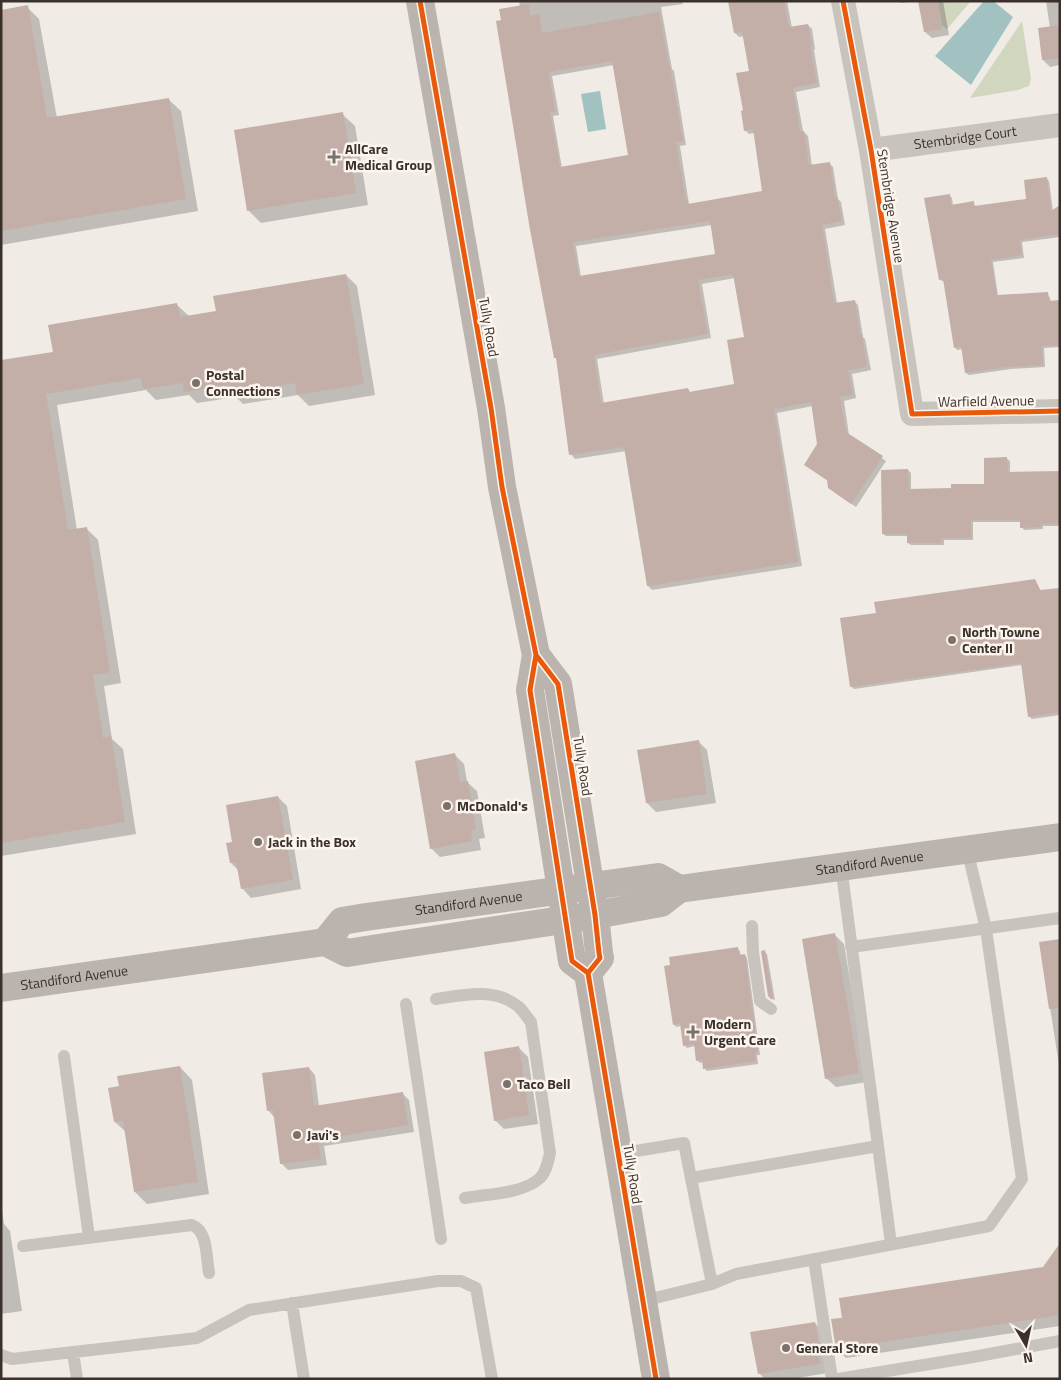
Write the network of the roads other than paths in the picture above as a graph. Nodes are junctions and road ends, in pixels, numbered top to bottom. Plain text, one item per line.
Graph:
1 (420, 1) edge
2 (843, 1) edge
3 (1060, 125) edge
4 (871, 150) junction
5 (1060, 411) edge
6 (912, 414) joint
7 (536, 655) junction
8 (1060, 836) edge
9 (967, 849) junction
10 (840, 866) junction
11 (590, 886) junction
12 (678, 889) junction
13 (562, 890) junction
14 (595, 916) junction
15 (1060, 918) edge
16 (567, 920) junction
17 (752, 926) dead end
18 (986, 929) junction
19 (325, 942) junction
20 (851, 947) junction
21 (588, 973) junction
22 (1, 988) edge
23 (436, 999) dead end
24 (406, 1004) dead end
25 (771, 1009) dead end
26 (64, 1056) dead end
27 (878, 1146) junction
28 (618, 1154) junction
29 (691, 1178) junction
30 (465, 1198) dead end
31 (89, 1237) junction
32 (441, 1239) dead end
33 (891, 1244) junction
34 (23, 1246) dead end
35 (814, 1259) junction
36 (208, 1273) dead end
37 (712, 1284) junction
38 (643, 1301) junction
39 (292, 1303) junction
40 (1060, 1340) edge
41 (73, 1352) junction
42 (1, 1355) edge
43 (77, 1379) edge
44 (304, 1379) edge
45 (492, 1379) edge
46 (656, 1379) edge
47 (832, 1379) edge
48 (838, 1379) edge

1 - 7 main road, Tully Road
2 - 4 street, Stembridge Avenue
3 - 4 street, Stembridge Court
4 - 6 street, Stembridge Avenue
5 - 6 street, Warfield Avenue
7 - 11 main road, Tully Road
7 - 13 main road, Tully Road
8 - 9 main road, Standiford Avenue
9 - 10 main road, Standiford Avenue
9 - 18 lane
10 - 12 main road, Standiford Avenue
10 - 20 lane
11 - 12 main road, Standiford Avenue
11 - 13 main road, Standiford Avenue
11 - 14 main road, Tully Road
12 - 14 main road, Standiford Avenue
13 - 16 main road, Tully Road
13 - 19 main road, Standiford Avenue
14 - 16 main road, Standiford Avenue
14 - 21 main road, Tully Road
15 - 18 lane
16 - 19 main road, Standiford Avenue
16 - 21 main road, Tully Road
17 - 25 lane
18 - 20 lane
18 - 33 lane
19 - 22 main road, Standiford Avenue
20 - 27 lane
21 - 28 main road, Tully Road
23 - 30 lane
24 - 32 lane
26 - 31 lane
27 - 29 lane
27 - 33 lane
28 - 29 lane
28 - 38 main road, Tully Road
29 - 37 lane
31 - 34 lane
31 - 36 lane
33 - 35 lane
35 - 37 lane
35 - 47 lane
37 - 38 lane
38 - 46 main road, Tully Road
39 - 41 lane
39 - 44 lane
39 - 45 lane
40 - 48 lane
41 - 42 lane
41 - 43 lane

